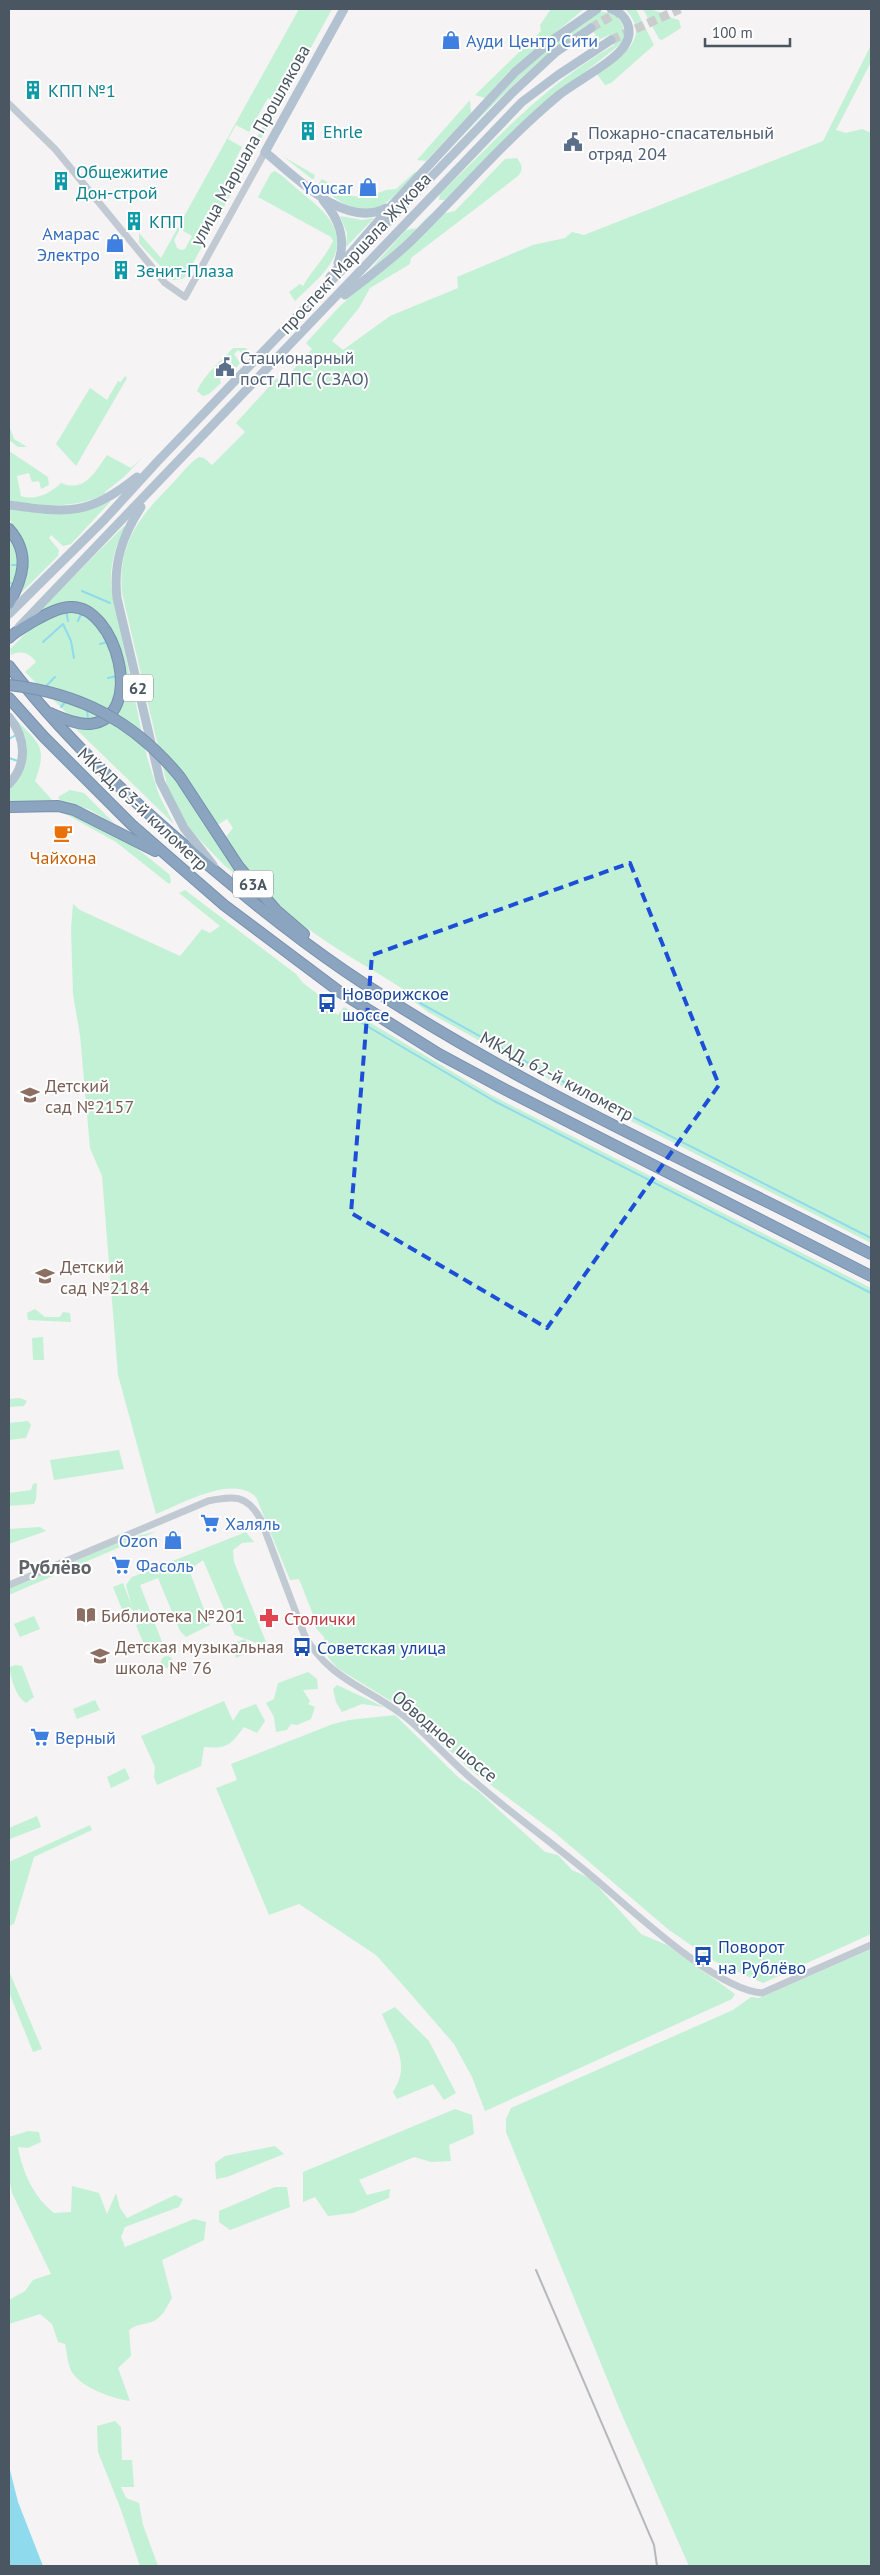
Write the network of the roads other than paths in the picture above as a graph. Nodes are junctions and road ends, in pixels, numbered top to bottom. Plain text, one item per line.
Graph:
1 (344, 9) edge
2 (597, 9) edge
3 (611, 9) edge
4 (591, 28) tunnel mouth
5 (611, 40) tunnel mouth
6 (9, 104) edge
7 (265, 152) junction
8 (319, 196) junction
9 (393, 204) junction
10 (334, 271) junction
11 (314, 300) junction
12 (325, 310) junction
13 (156, 462) junction
14 (155, 488) junction
15 (9, 505) edge
16 (9, 529) edge
17 (9, 604) edge
18 (9, 614) edge
19 (10, 636) edge
20 (9, 666) edge
21 (9, 684) edge
22 (9, 698) edge
23 (47, 712) junction
24 (9, 717) edge
25 (9, 784) edge
26 (9, 807) edge
27 (175, 863) junction
28 (224, 879) junction
29 (245, 897) joint
30 (262, 935) joint
31 (346, 972) junction
32 (871, 1254) edge
33 (871, 1276) edge
34 (9, 1585) edge
35 (871, 1945) edge

1 - 7 main road, улица Маршала Прошлякова
2 - 9 main road
3 - 12 main road
4 - 11 main road, проспект Маршала Жукова
5 - 12 main road, проспект Маршала Жукова
6 - 7 street, улица Маршала Прошлякова
7 - 8 main road
8 - 9 main road
8 - 10 main road
9 - 10 main road
10 - 11 main road
11 - 13 main road, проспект Маршала Жукова
12 - 14 main road, проспект Маршала Жукова
13 - 15 main road
13 - 18 main road, проспект Маршала Жукова
14 - 19 main road, проспект Маршала Жукова
14 - 28 main road, 62
16 - 17 highway
19 - 23 highway
20 - 23 highway, МКАД, 63-й километр
21 - 31 highway, 63A, bridge
22 - 27 highway, МКАД, 63-й километр
23 - 28 highway, МКАД, 63-й километр
24 - 25 main road
26 - 27 highway
27 - 30 highway, МКАД, 63-й километр
28 - 29 highway, МКАД, 63-й километр
29 - 31 highway, МКАД, 62-й километр
30 - 33 highway, МКАД, 62-й километр
31 - 32 highway, МКАД, 62-й километр
34 - 35 street, Обводное шоссе

